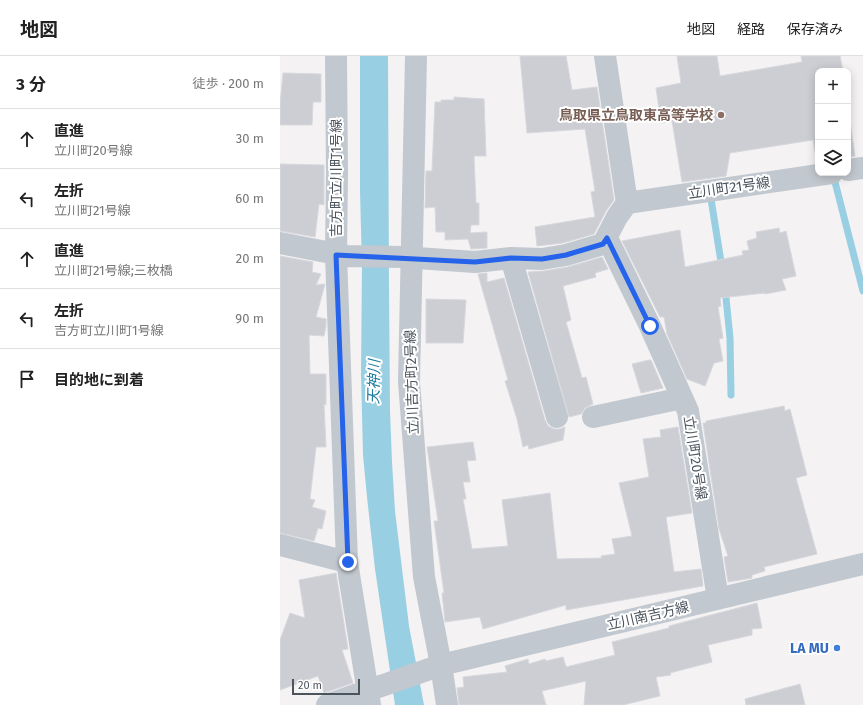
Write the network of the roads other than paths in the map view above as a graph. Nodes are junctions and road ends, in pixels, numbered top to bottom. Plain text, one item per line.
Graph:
1 (336, 56) edge
2 (416, 56) edge
3 (605, 56) edge
4 (863, 168) edge
5 (851, 170) edge
6 (815, 175) edge
7 (627, 203) junction
8 (607, 238) junction
9 (280, 243) edge
10 (341, 255) junction
11 (406, 258) junction
12 (511, 258) junction
13 (682, 398) junction
14 (557, 417) dead end
15 (593, 417) dead end
16 (280, 545) edge
17 (348, 562) junction
18 (863, 564) edge
19 (718, 599) junction
20 (437, 666) junction
21 (371, 694) edge
22 (328, 705) edge
23 (447, 705) edge

1 - 10 street, 吉方町立川町1号線
2 - 11 street, 立川吉方町2号線
3 - 7 street
4 - 5 street
6 - 7 street, 立川町21号線
7 - 8 street
8 - 12 street
8 - 13 street, 立川町20号線
9 - 10 street
10 - 11 street
10 - 17 street, 吉方町立川町1号線
11 - 12 street
11 - 20 street, 立川吉方町2号線
12 - 14 street
13 - 15 street
13 - 19 street, 立川町20号線
16 - 17 street
17 - 21 street, 吉方町立川町1号線
18 - 19 street, 立川南吉方線
19 - 20 street, 立川南吉方線
20 - 21 street, 立川南吉方線
20 - 23 street, 立川吉方町2号線
21 - 22 street

